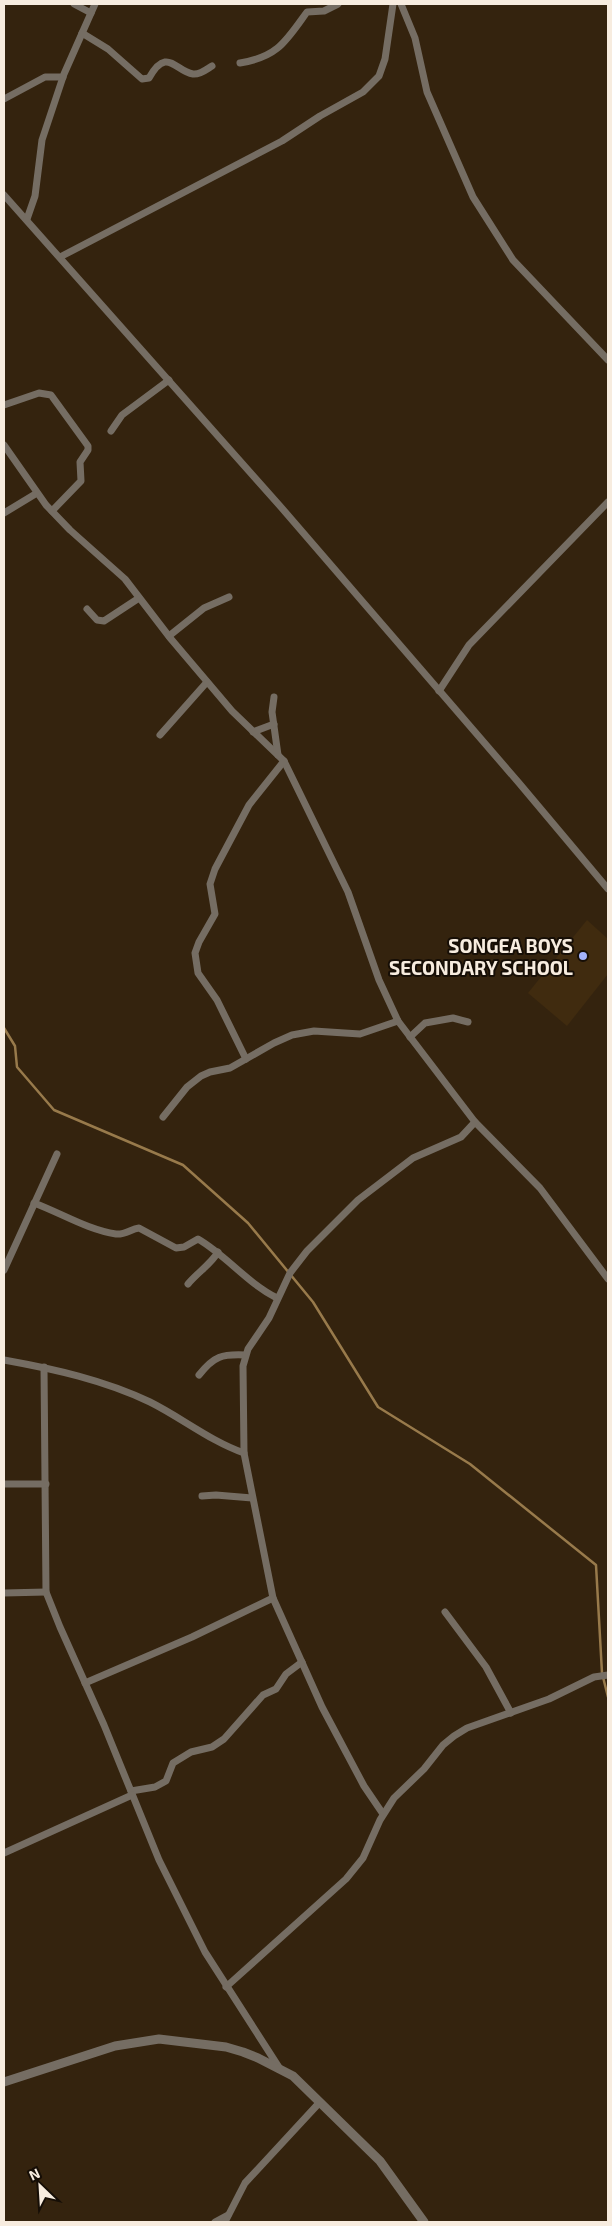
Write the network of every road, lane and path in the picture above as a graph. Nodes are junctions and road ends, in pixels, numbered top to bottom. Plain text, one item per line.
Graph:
1 (74, 4) edge
2 (95, 4) edge
3 (338, 4) edge
4 (393, 4) edge
5 (401, 4) edge
6 (91, 13) junction
7 (82, 33) junction
8 (240, 63) dead end
9 (212, 66) dead end
10 (63, 78) junction
11 (4, 99) edge
12 (4, 195) edge
13 (27, 219) junction
14 (60, 257) junction
15 (608, 360) edge
16 (169, 380) junction
17 (4, 405) edge
18 (111, 431) dead end
19 (4, 445) edge
20 (38, 493) junction
21 (608, 502) edge
22 (52, 511) junction
23 (4, 513) edge
24 (139, 598) junction
25 (229, 598) dead end
26 (86, 609) dead end
27 (169, 636) junction
28 (207, 682) junction
29 (439, 692) junction
30 (274, 697) dead end
31 (274, 724) junction
32 (253, 732) junction
33 (160, 735) dead end
34 (278, 755) junction
35 (284, 761) junction
36 (608, 889) edge
37 (398, 1021) junction
38 (468, 1022) dead end
39 (410, 1037) junction
40 (246, 1058) junction
41 (163, 1117) dead end
42 (475, 1122) junction
43 (57, 1154) dead end
44 (34, 1203) junction
45 (218, 1252) junction
46 (4, 1270) edge
47 (608, 1279) edge
48 (188, 1284) dead end
49 (278, 1298) junction
50 (245, 1355) junction
51 (4, 1360) edge
52 (44, 1367) junction
53 (199, 1375) dead end
54 (244, 1453) junction
55 (4, 1484) edge
56 (46, 1484) junction
57 (202, 1496) dead end
58 (252, 1498) junction
59 (46, 1592) junction
60 (4, 1593) edge
61 (273, 1598) junction
62 (445, 1612) dead end
63 (302, 1662) junction
64 (608, 1675) edge
65 (85, 1683) junction
66 (511, 1713) junction
67 (132, 1793) junction
68 (383, 1814) junction
69 (4, 1853) edge
70 (226, 1987) junction
71 (280, 2069) junction
72 (4, 2082) edge
73 (320, 2102) junction
74 (227, 2219) edge
75 (215, 2222) edge
76 (424, 2222) edge

1 - 6 street
2 - 6 street
3 - 8 street
4 - 14 street
5 - 15 street
6 - 7 street
7 - 9 street
7 - 10 street
10 - 11 street
10 - 13 street
12 - 13 street
13 - 14 street
14 - 16 street
16 - 18 street
16 - 29 street
17 - 22 street
19 - 20 street
20 - 22 street
20 - 23 street
21 - 29 street
22 - 24 street
24 - 26 street
24 - 27 street
25 - 27 street
27 - 28 street
28 - 32 street
28 - 33 street
29 - 36 street
30 - 31 street
31 - 32 street
31 - 34 street
32 - 34 street
34 - 35 street
35 - 37 street
35 - 40 street
37 - 39 street
37 - 40 street
38 - 39 street
39 - 42 street
40 - 41 street
42 - 47 street
42 - 49 street
43 - 44 street
44 - 45 street
44 - 46 street
45 - 48 street
45 - 49 street
49 - 50 street
50 - 53 street
50 - 54 street
51 - 52 street
52 - 54 street
52 - 56 street
54 - 58 street
55 - 56 street
56 - 59 street
57 - 58 street
58 - 61 street
59 - 60 street
59 - 65 street
61 - 63 street
61 - 65 street
62 - 66 street
63 - 67 street
63 - 68 street
64 - 66 street
65 - 67 street
66 - 68 street
67 - 69 street
67 - 70 street
68 - 70 street
70 - 71 street
71 - 72 street
71 - 73 street
73 - 74 street
73 - 76 street
74 - 75 street

